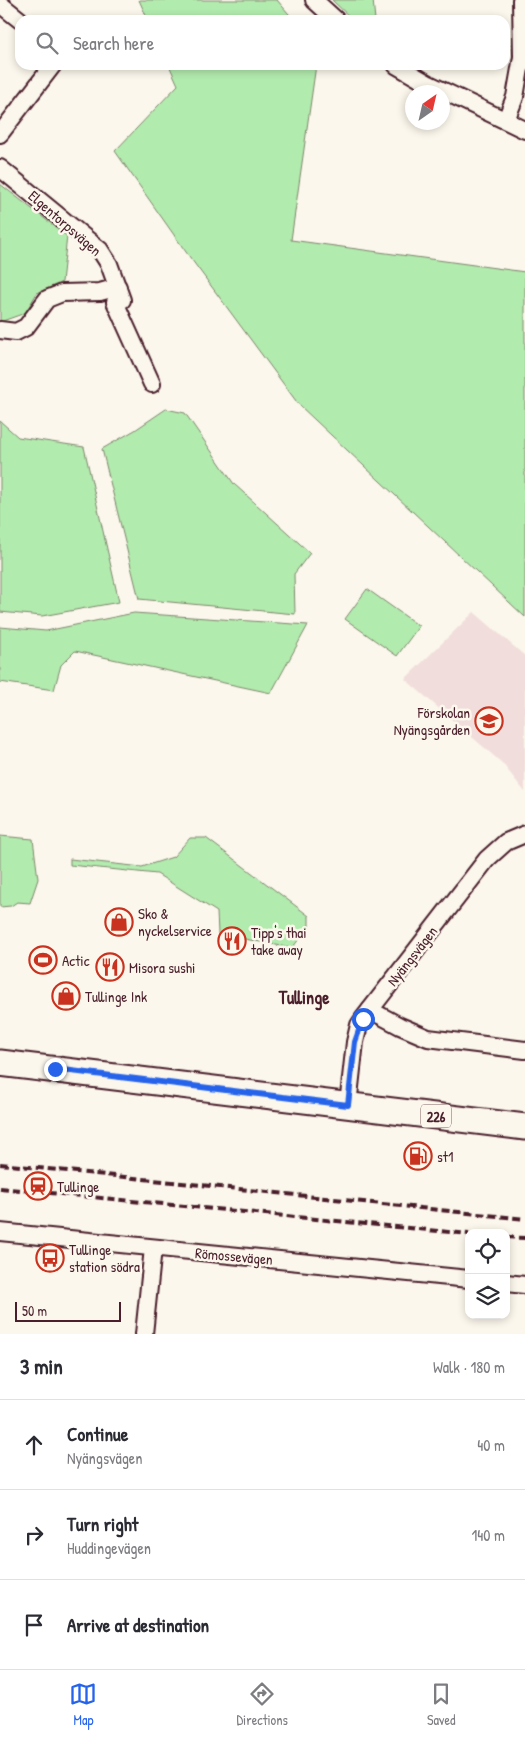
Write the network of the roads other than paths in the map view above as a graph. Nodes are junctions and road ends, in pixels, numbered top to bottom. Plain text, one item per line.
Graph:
1 (314, 0) edge
2 (520, 0) edge
3 (0, 4) edge
4 (330, 15) edge
5 (15, 16) edge
6 (49, 70) edge
7 (405, 70) edge
8 (506, 120) junction
9 (525, 130) edge
10 (0, 134) edge
11 (0, 168) edge
12 (118, 287) junction
13 (0, 330) edge
14 (152, 384) dead end
15 (525, 834) edge
16 (370, 1010) junction
17 (525, 1050) edge
18 (0, 1063) edge
19 (348, 1105) junction
20 (525, 1127) edge
21 (0, 1232) edge
22 (152, 1248) junction
23 (465, 1279) edge
24 (510, 1283) edge
25 (525, 1285) edge
26 (144, 1334) edge

1 - 4 street
2 - 8 street
3 - 5 street
6 - 10 street
7 - 8 street
8 - 9 street
11 - 12 street, Elgentorpsvägen
12 - 13 street
12 - 14 street, Elgentorpsvägen
15 - 16 street, Nyängsvägen
16 - 17 street
16 - 19 street, Nyängsvägen
18 - 19 main road, 226
19 - 20 main road, 226
21 - 22 street, Römossevägen
22 - 23 street, Römossevägen
22 - 26 street
24 - 25 street

